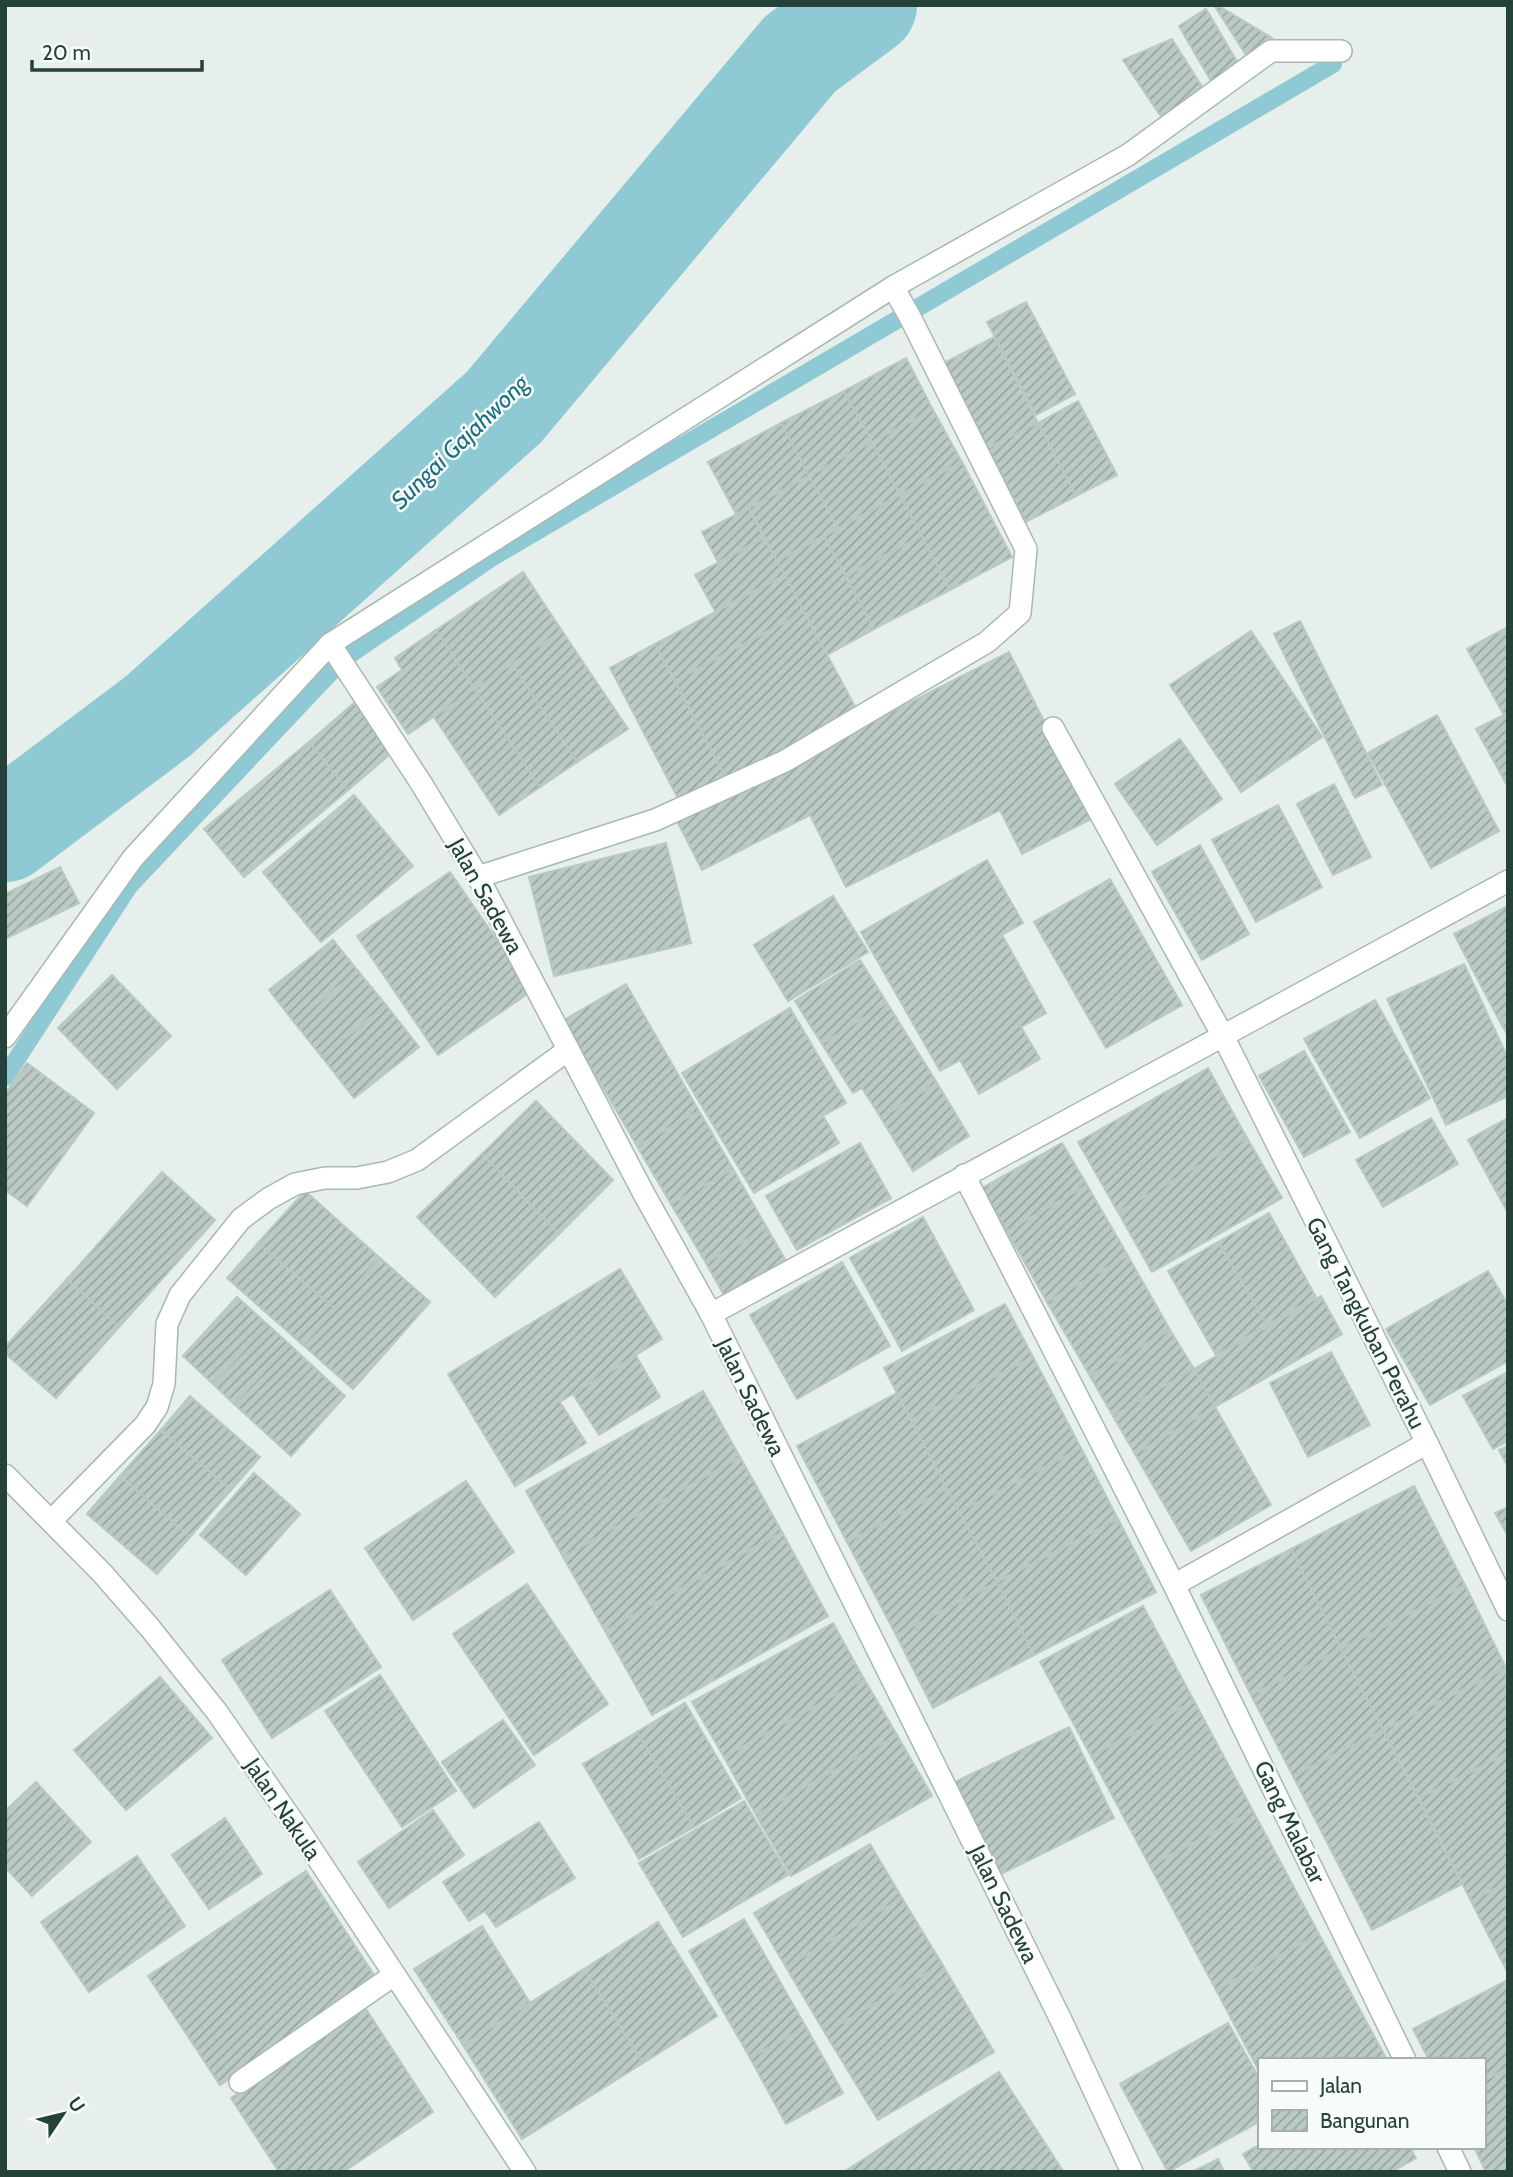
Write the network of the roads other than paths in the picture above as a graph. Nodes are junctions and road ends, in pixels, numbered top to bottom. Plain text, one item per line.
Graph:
1 (1341, 51) dead end
2 (894, 290) junction
3 (333, 649) junction
4 (1053, 729) dead end
5 (478, 877) junction
6 (1508, 881) edge
7 (1223, 1036) junction
8 (5, 1037) edge
9 (568, 1050) junction
10 (964, 1175) junction
11 (711, 1314) junction
12 (1427, 1443) junction
13 (5, 1475) edge
14 (51, 1521) junction
15 (1174, 1585) junction
16 (1508, 1610) edge
17 (394, 1975) junction
18 (1404, 2058) edge
19 (240, 2082) dead end
20 (1449, 2149) edge
21 (525, 2172) edge
22 (1132, 2172) edge
23 (1460, 2172) edge

1 - 2 street
2 - 3 street
2 - 5 street
3 - 5 street, Jalan Sadewa
3 - 8 street
4 - 7 street, Gang Tangkuban Perahu
5 - 9 street, Jalan Sadewa
6 - 7 street
7 - 10 street
7 - 12 street, Gang Tangkuban Perahu
9 - 11 street, Jalan Sadewa
9 - 14 street
10 - 11 street
10 - 15 street, Gang Malabar
11 - 22 street, Jalan Sadewa
12 - 15 street
12 - 16 street, Gang Tangkuban Perahu
13 - 14 street, Jalan Nakula
14 - 17 street, Jalan Nakula
15 - 18 street, Gang Malabar
17 - 19 street
17 - 21 street, Jalan Nakula
20 - 23 street

